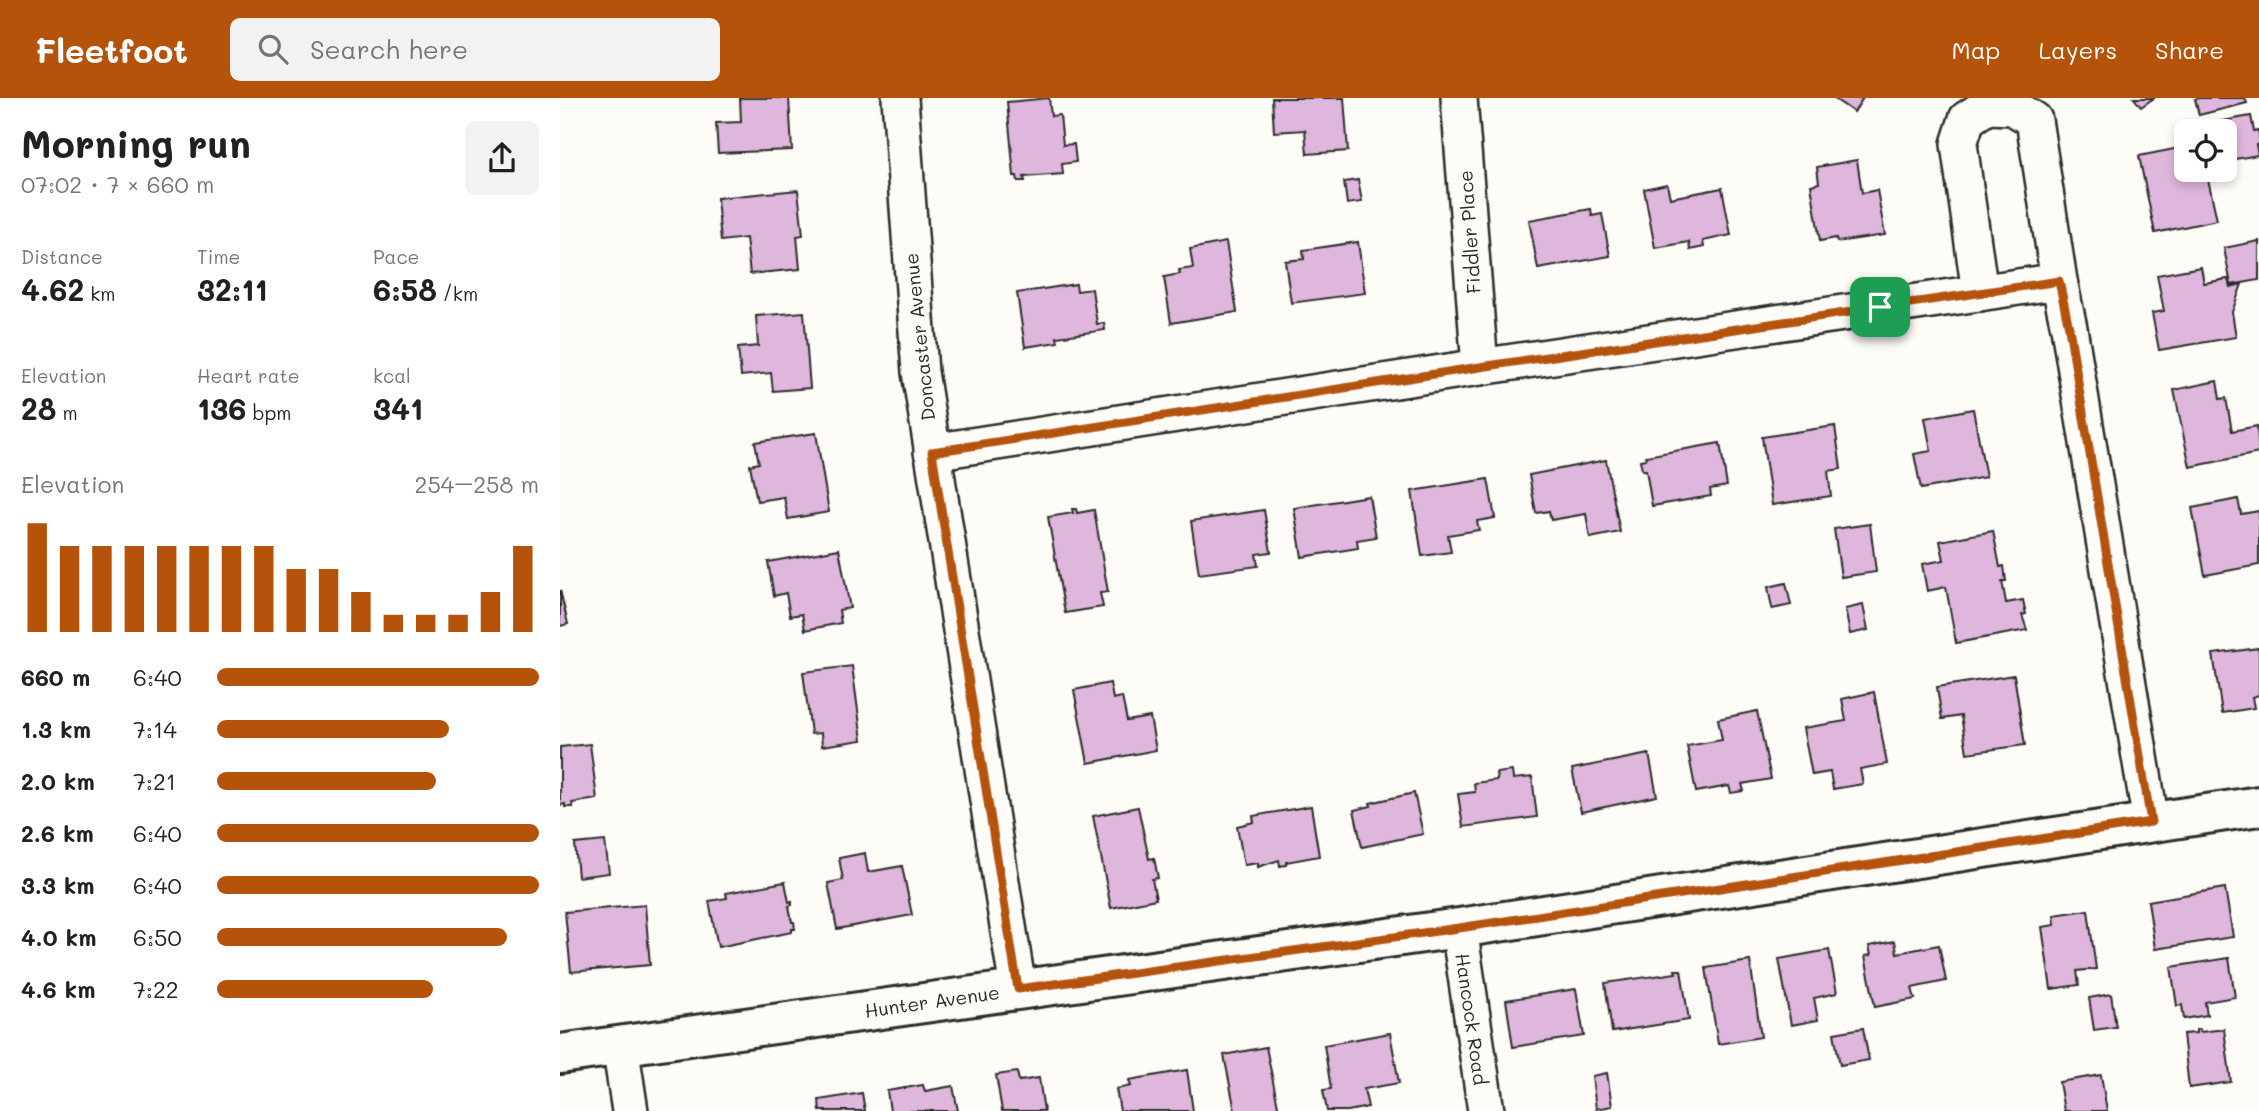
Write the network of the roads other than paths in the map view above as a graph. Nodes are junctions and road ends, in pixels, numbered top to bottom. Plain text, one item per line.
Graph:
1 (900, 98) edge
2 (1459, 98) edge
3 (2059, 281) junction
4 (1980, 293) junction
5 (1480, 367) junction
6 (932, 452) junction
7 (2259, 806) edge
8 (2151, 822) junction
9 (1459, 928) junction
10 (1018, 989) junction
11 (620, 1045) junction
12 (560, 1054) edge
13 (630, 1111) edge
14 (1486, 1111) edge

1 - 6 street, Doncaster Avenue
2 - 5 street, Fiddler Place
3 - 4 street
3 - 4 street
3 - 8 street
4 - 5 street
5 - 6 street
6 - 10 street, Doncaster Avenue
7 - 8 street, Hunter Avenue
8 - 9 street, Hunter Avenue
9 - 10 street, Hunter Avenue
9 - 14 street, Hancock Road
10 - 11 street, Hunter Avenue
11 - 12 street, Hunter Avenue
11 - 13 street

